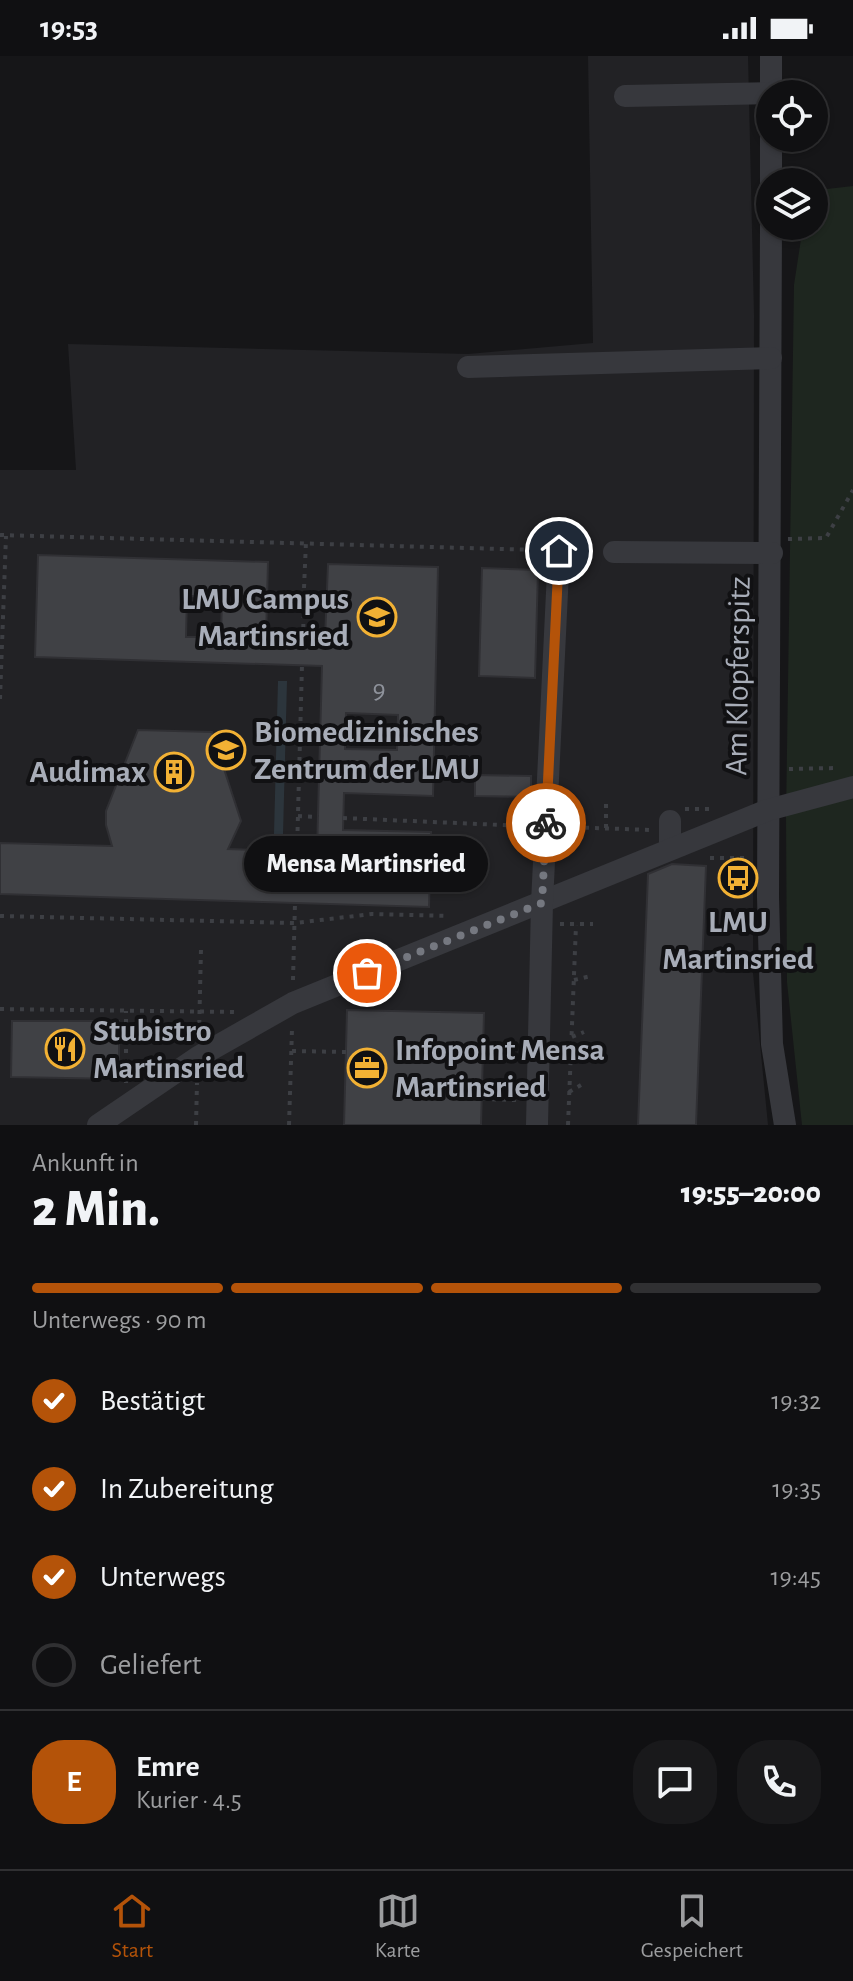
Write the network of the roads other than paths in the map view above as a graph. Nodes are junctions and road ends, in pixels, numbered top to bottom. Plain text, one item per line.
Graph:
1 (771, 56) edge
2 (771, 80) edge
3 (756, 94) edge
4 (625, 96) dead end
5 (771, 240) edge
6 (771, 358) junction
7 (468, 367) dead end
8 (772, 546) junction
9 (559, 551) road end
10 (614, 552) dead end
11 (853, 787) edge
12 (768, 810) junction
13 (542, 913) junction
14 (98, 1125) edge
15 (537, 1125) edge
16 (785, 1125) edge

1 - 2 street
3 - 4 street
5 - 6 street, Am Klopferspitz
6 - 7 street
6 - 8 street, Am Klopferspitz
8 - 10 street
8 - 12 street, Am Klopferspitz
9 - 13 street
11 - 12 street
12 - 13 street
12 - 16 street, Am Klopferspitz
13 - 14 street
13 - 15 street

